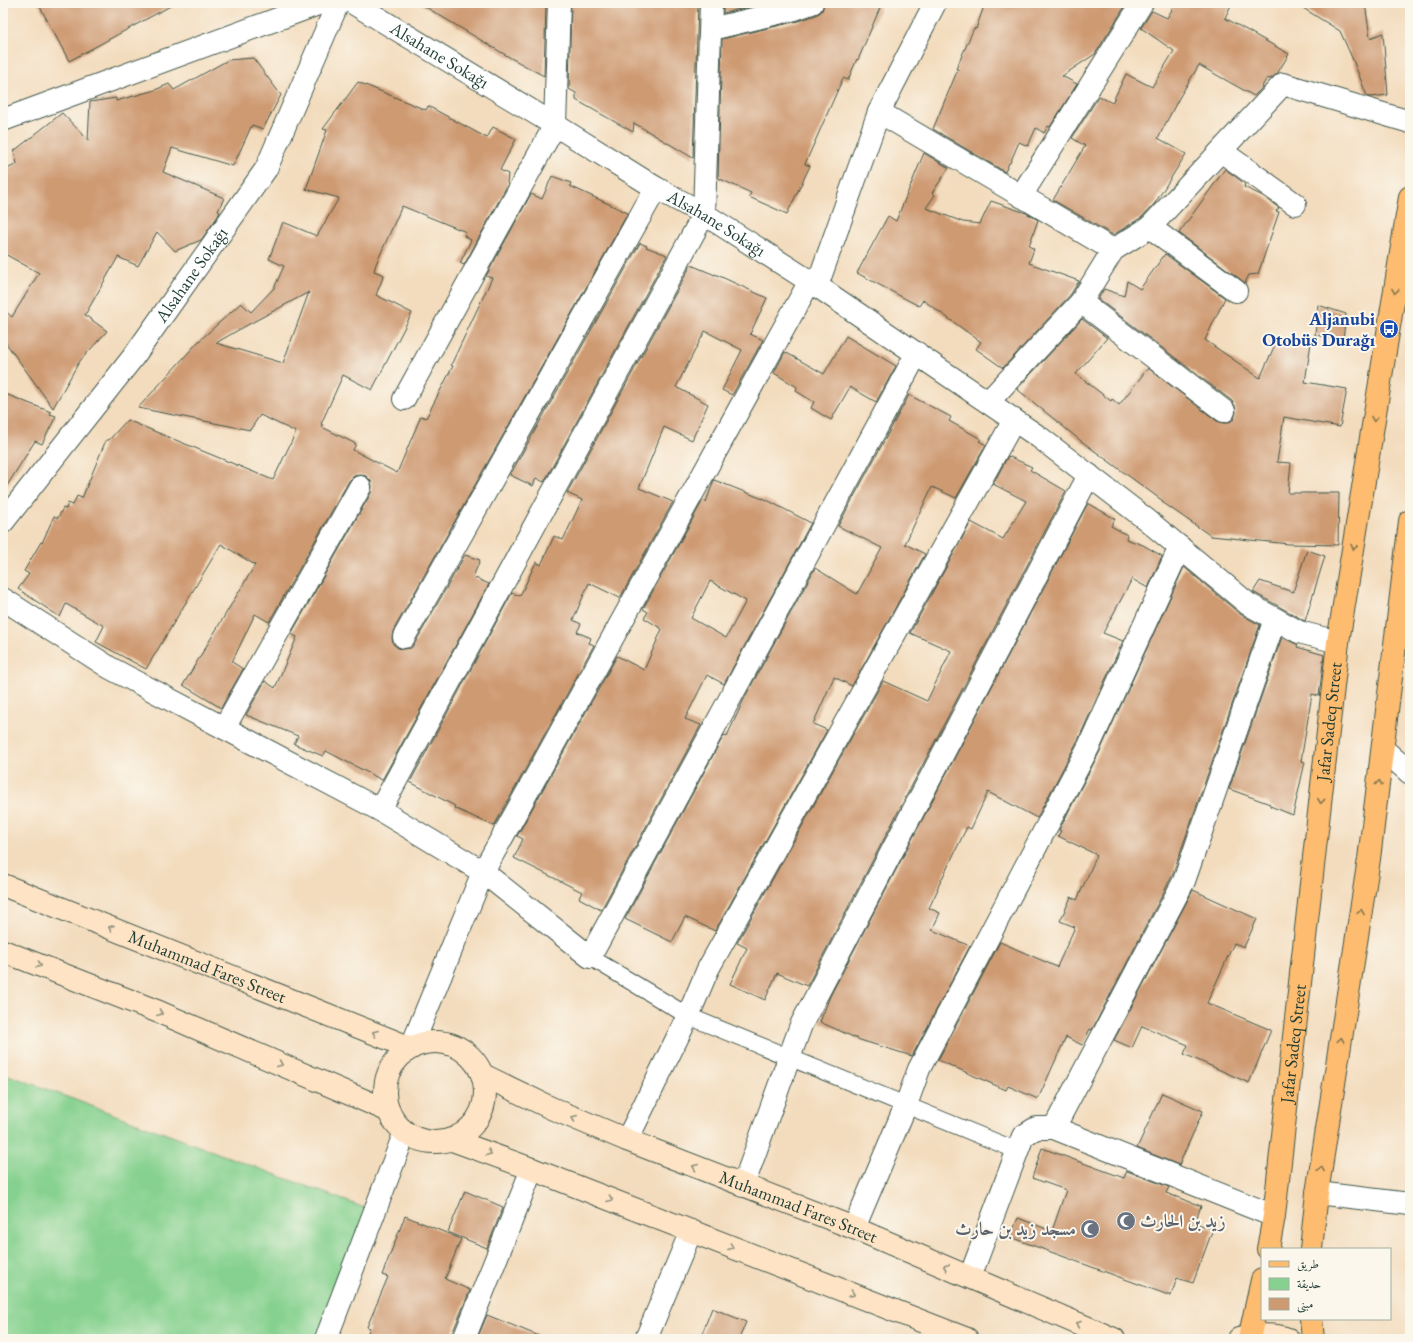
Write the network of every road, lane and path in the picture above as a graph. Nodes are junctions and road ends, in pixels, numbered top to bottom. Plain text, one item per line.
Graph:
1 (321, 3) edge
2 (338, 3) edge
3 (353, 3) edge
4 (559, 3) edge
5 (711, 3) edge
6 (812, 3) edge
7 (935, 3) edge
8 (1142, 3) edge
9 (711, 29) junction
10 (879, 112) junction
11 (3, 120) edge
12 (1410, 122) edge
13 (555, 125) junction
14 (1221, 151) junction
15 (656, 188) junction
16 (1021, 196) junction
17 (1410, 197) edge
18 (1295, 204) dead end
19 (704, 214) junction
20 (1150, 228) junction
21 (1113, 250) junction
22 (814, 284) junction
23 (1236, 291) dead end
24 (1081, 302) junction
25 (917, 354) junction
26 (404, 399) dead end
27 (988, 402) junction
28 (1224, 411) dead end
29 (1014, 420) junction
30 (1089, 475) junction
31 (360, 487) dead end
32 (1410, 521) edge
33 (3, 522) edge
34 (1180, 547) junction
35 (3, 599) edge
36 (1275, 619) junction
37 (404, 637) dead end
38 (1338, 642) junction
39 (224, 728) junction
40 (1383, 749) junction
41 (1410, 773) edge
42 (380, 810) junction
43 (483, 872) junction
44 (3, 885) edge
45 (3, 951) edge
46 (590, 957) junction
47 (688, 1016) junction
48 (411, 1048) junction
49 (789, 1057) junction
50 (483, 1075) junction
51 (906, 1105) junction
52 (389, 1111) junction
53 (1054, 1128) junction
54 (405, 1132) junction
55 (452, 1140) junction
56 (627, 1140) junction
57 (1018, 1151) junction
58 (532, 1169) junction
59 (743, 1186) junction
60 (1317, 1193) junction
61 (1410, 1204) edge
62 (1274, 1216) junction
63 (854, 1228) junction
64 (691, 1231) junction
65 (1268, 1248) edge
66 (1311, 1248) edge
67 (970, 1277) junction
68 (1261, 1284) edge
69 (1311, 1320) edge
70 (1246, 1338) edge
71 (326, 1339) edge
72 (464, 1339) edge
73 (646, 1339) edge
74 (967, 1339) edge
75 (1114, 1339) edge
76 (1288, 1339) edge
77 (1313, 1339) edge

1 - 11 street
2 - 33 street, Alsahane Sokağı
3 - 13 street, Alsahane Sokağı
4 - 13 street
5 - 9 street
6 - 9 street
7 - 10 street
8 - 16 street
9 - 19 street
10 - 16 street
10 - 22 street
12 - 14 street
13 - 15 street, Alsahane Sokağı
13 - 26 street
14 - 18 street
14 - 20 street
15 - 19 street, Alsahane Sokağı
15 - 37 street
16 - 21 street
17 -> 38 main road, Jafar Sadeq Street
19 - 22 street, Alsahane Sokağı
19 - 42 street
20 - 21 street
20 - 23 street
21 - 24 street
22 - 25 street, Alsahane Sokağı
22 - 43 street
24 - 27 street
24 - 28 street
25 - 27 street, Alsahane Sokağı
25 - 46 street
27 - 29 street, Alsahane Sokağı
29 - 30 street, Alsahane Sokağı
29 - 47 street
30 - 34 street, Alsahane Sokağı
30 - 49 street
31 - 39 street
32 - 40 main road
34 - 36 street, Alsahane Sokağı
34 - 51 street
35 - 39 street
36 - 38 street, Alsahane Sokağı
36 - 53 street
38 -> 62 main road, Jafar Sadeq Street
39 - 42 street
40 - 41 street
60 -> 40 main road
42 - 43 street
43 - 46 street
43 - 48 street
48 -> 44 main road, Muhammad Fares Street
45 -> 52 main road
46 - 47 lane
47 - 49 lane
47 - 56 street
48 - 50 main road
48 - 52 main road
49 - 51 lane
49 - 59 street
50 - 55 main road
56 -> 50 main road, Muhammad Fares Street
51 - 57 lane
51 - 63 street
52 - 54 main road
53 - 57 street
53 - 62 street
54 - 55 main road
54 - 71 street
55 -> 58 main road
59 -> 56 main road, Muhammad Fares Street
57 - 67 street
58 -> 64 main road
58 - 72 street
59 - 63 main road, Muhammad Fares Street
60 - 61 street
60 - 66 main road
62 - 65 main road, Jafar Sadeq Street
67 -> 63 main road, Muhammad Fares Street
64 - 73 street
64 -> 74 main road
75 -> 67 main road, Muhammad Fares Street
68 - 70 main road
69 - 77 main road
70 - 76 main road

